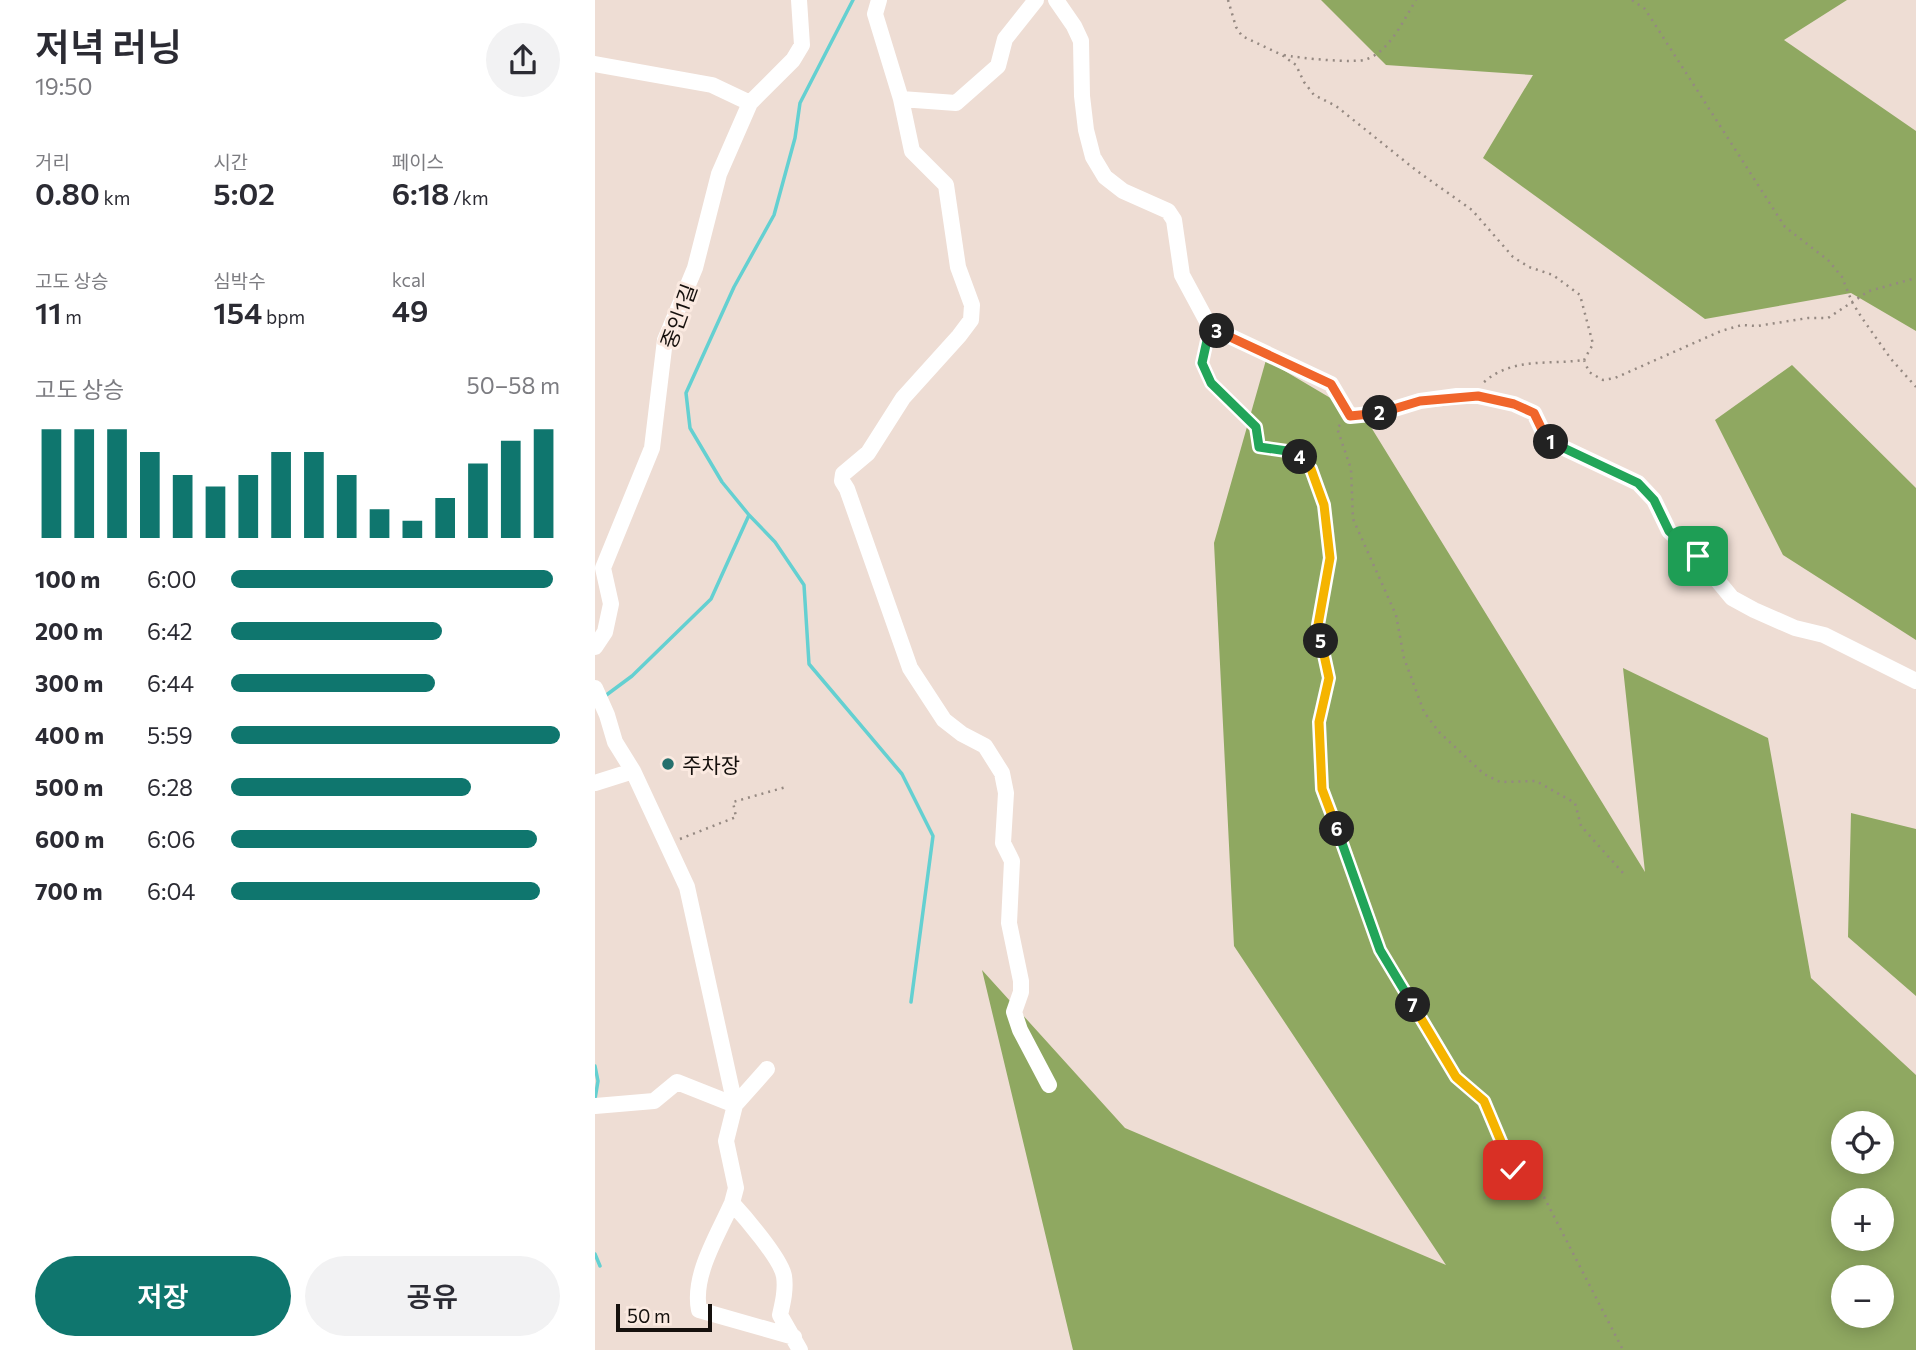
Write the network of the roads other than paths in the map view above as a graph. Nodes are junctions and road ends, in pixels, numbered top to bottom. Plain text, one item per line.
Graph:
1 (799, 0) edge
2 (879, 0) edge
3 (1036, 0) edge
4 (1056, 0) edge
5 (595, 64) edge
6 (901, 99) junction
7 (750, 103) junction
8 (595, 647) edge
9 (1916, 681) edge
10 (596, 688) edge
11 (633, 771) junction
12 (595, 783) edge
13 (767, 1069) dead end
14 (1049, 1085) dead end
15 (735, 1105) junction
16 (595, 1106) edge
17 (732, 1203) junction
18 (797, 1343) edge

1 - 7 street, 중인1길
2 - 6 street
3 - 6 street
4 - 9 street
5 - 7 street
6 - 14 street
7 - 8 street, 중인1길
10 - 11 street
11 - 12 street
11 - 15 street
13 - 15 street
15 - 16 street
15 - 17 street
17 - 18 street
17 - 18 street

